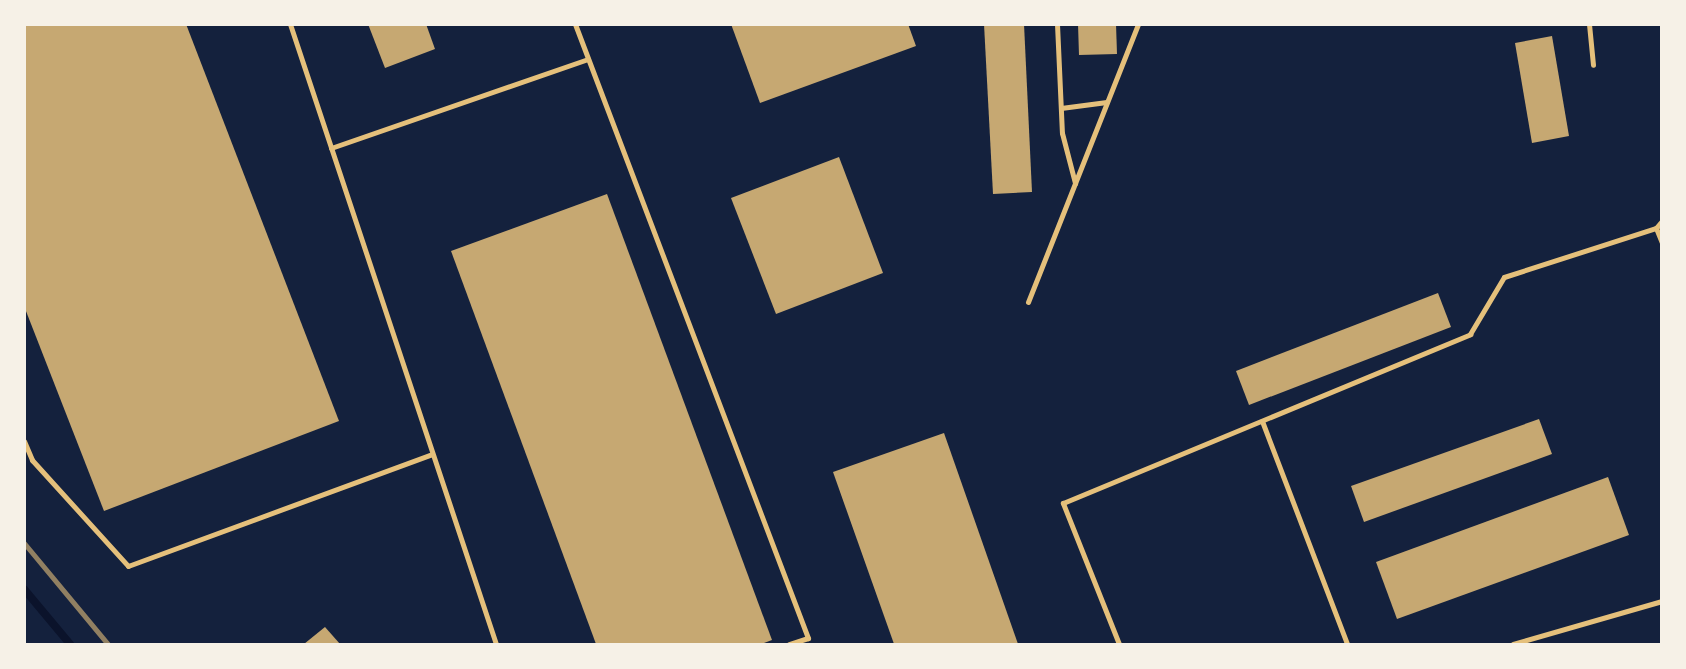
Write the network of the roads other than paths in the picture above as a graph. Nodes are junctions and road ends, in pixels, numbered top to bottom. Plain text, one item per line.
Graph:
1 (290, 24) edge
2 (575, 24) edge
3 (1057, 24) edge
4 (1138, 24) edge
5 (1589, 24) edge
6 (588, 59) junction
7 (1593, 65) dead end
8 (1107, 102) junction
9 (1061, 108) junction
10 (331, 148) junction
11 (1076, 183) junction
12 (1661, 221) edge
13 (1656, 228) junction
14 (1661, 243) edge
15 (1028, 302) dead end
16 (1262, 421) junction
17 (24, 441) edge
18 (432, 454) junction
19 (1661, 601) edge
20 (496, 645) edge
21 (789, 645) edge
22 (1119, 645) edge
23 (1347, 645) edge
24 (1513, 645) edge

1 - 10 lane
2 - 6 lane
3 - 9 lane
4 - 8 lane
5 - 7 lane
6 - 10 lane
6 - 21 lane
8 - 9 lane
8 - 11 lane
9 - 11 lane
10 - 18 lane
11 - 15 lane
12 - 13 lane
13 - 14 lane
13 - 16 lane
16 - 22 lane
16 - 23 lane
17 - 18 lane
18 - 20 lane
19 - 24 lane

